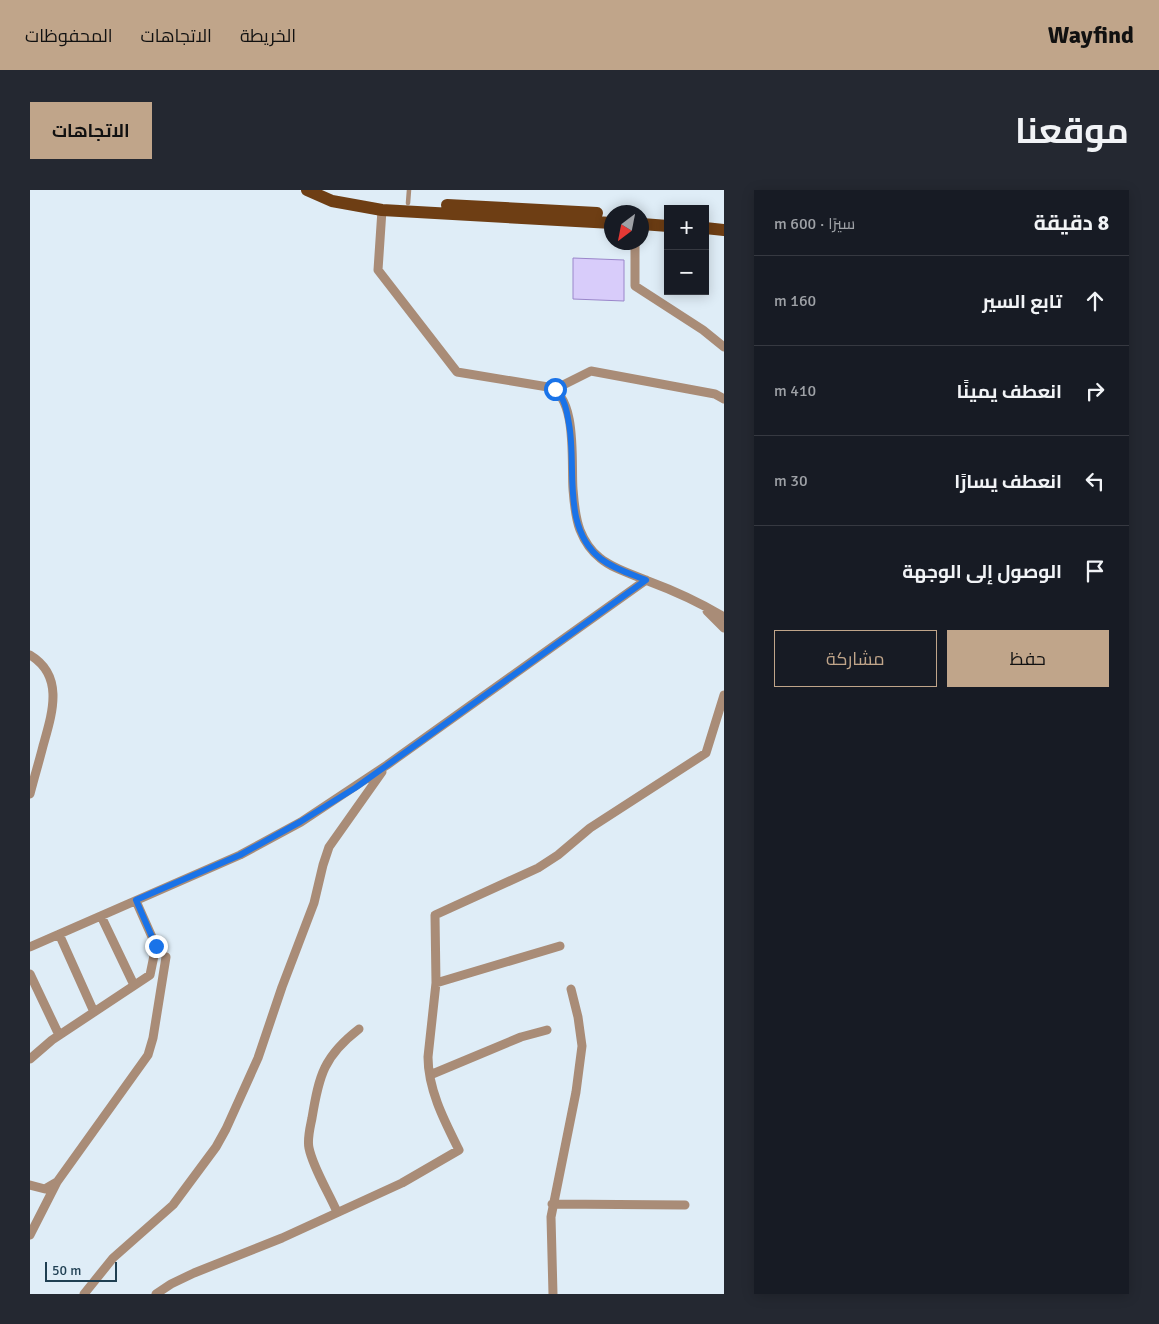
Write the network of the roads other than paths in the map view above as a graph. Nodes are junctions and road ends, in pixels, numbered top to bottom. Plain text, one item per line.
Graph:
1 (307, 190) edge
2 (327, 190) edge
3 (408, 196) edge
4 (382, 210) junction
5 (604, 213) edge
6 (649, 217) edge
7 (664, 218) edge
8 (709, 220) edge
9 (604, 222) edge
10 (724, 222) edge
11 (649, 225) edge
12 (664, 226) edge
13 (709, 228) edge
14 (724, 230) edge
15 (635, 250) edge
16 (724, 347) edge
17 (555, 389) junction
18 (724, 399) edge
19 (646, 580) junction
20 (696, 600) junction
21 (724, 617) edge
22 (724, 628) edge
23 (30, 655) edge
24 (724, 695) edge
25 (387, 765) junction
26 (30, 794) edge
27 (136, 900) junction
28 (101, 916) junction
29 (59, 934) junction
30 (560, 946) dead end
31 (30, 947) edge
32 (166, 957) dead end
33 (30, 974) edge
34 (436, 983) junction
35 (134, 985) junction
36 (570, 989) dead end
37 (94, 1012) junction
38 (359, 1029) dead end
39 (547, 1030) dead end
40 (59, 1035) junction
41 (30, 1059) edge
42 (430, 1075) junction
43 (57, 1182) junction
44 (33, 1186) edge
45 (51, 1194) junction
46 (552, 1204) junction
47 (685, 1204) dead end
48 (337, 1212) junction
49 (30, 1235) edge
50 (84, 1294) edge
51 (156, 1294) edge
52 (553, 1294) edge

1 - 4 main road
2 - 3 main road
3 - 5 main road
4 - 9 main road
4 - 17 street
6 - 7 main road
8 - 10 main road
11 - 12 main road
13 - 14 main road
15 - 16 street
17 - 18 street
17 - 19 street
19 - 20 street
19 - 25 street
20 - 21 street
20 - 22 street
23 - 26 street
24 - 34 street
25 - 27 street
25 - 50 street
27 - 28 street
27 - 35 street
28 - 29 street
28 - 35 street
29 - 31 street
29 - 37 street
30 - 34 street
32 - 43 street
33 - 40 street
34 - 42 street
35 - 37 street
36 - 46 street
37 - 40 street
38 - 48 street
39 - 42 street
40 - 41 street
42 - 48 street
43 - 44 street
43 - 45 street
44 - 45 street
45 - 49 street
46 - 47 street
46 - 52 street
48 - 51 street

